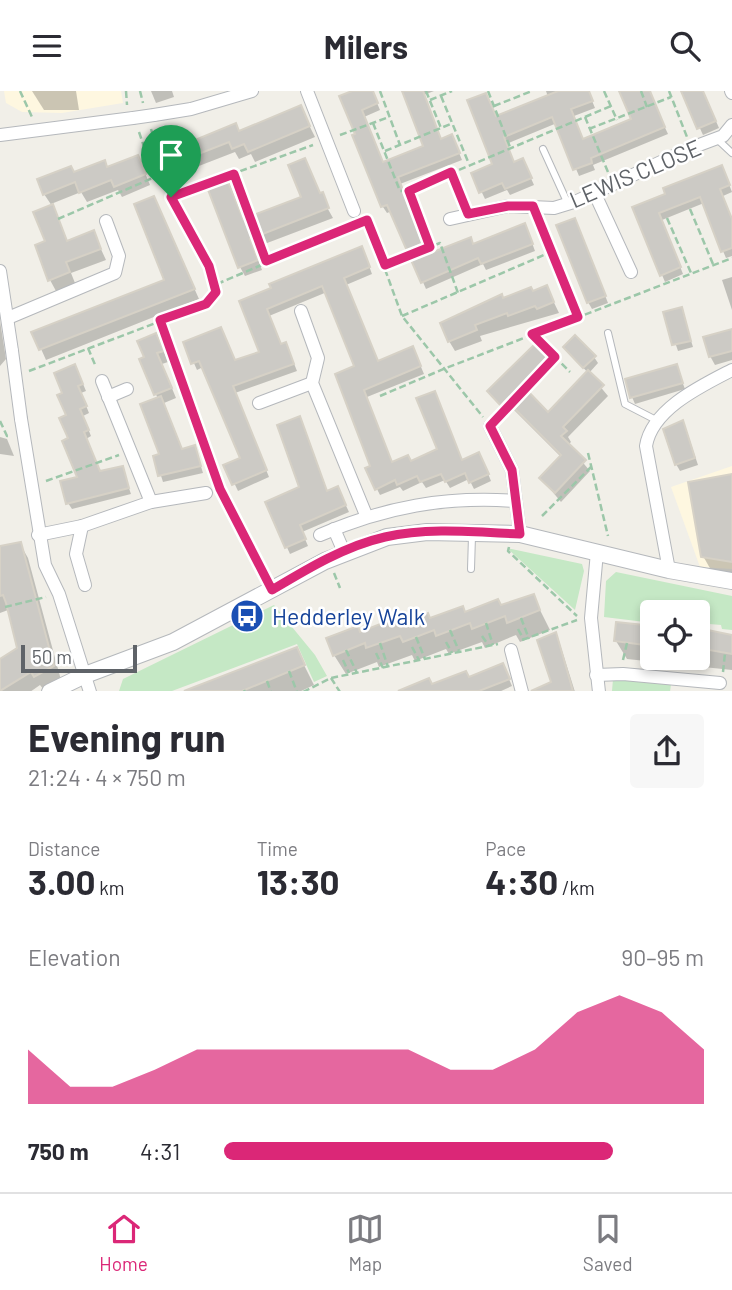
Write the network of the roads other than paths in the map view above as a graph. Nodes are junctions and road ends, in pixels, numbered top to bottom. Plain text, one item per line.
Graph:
1 (252, 91) edge
2 (307, 91) edge
3 (732, 125) edge
4 (0, 135) edge
5 (716, 139) junction
6 (544, 149) dead end
7 (732, 153) edge
8 (595, 194) junction
9 (568, 204) junction
10 (354, 211) dead end
11 (450, 219) dead end
12 (106, 222) dead end
13 (0, 271) edge
14 (631, 272) dead end
15 (301, 311) dead end
16 (8, 318) junction
17 (608, 333) dead end
18 (732, 370) edge
19 (102, 381) road end
20 (312, 383) junction
21 (127, 389) dead end
22 (108, 397) junction
23 (259, 403) dead end
24 (656, 420) junction
25 (490, 426) road end
26 (206, 493) dead end
27 (516, 501) junction
28 (151, 502) junction
29 (366, 515) junction
30 (82, 526) junction
31 (334, 529) junction
32 (472, 532) junction
33 (38, 535) junction
34 (320, 535) dead end
35 (514, 539) junction
36 (603, 542) junction
37 (344, 552) junction
38 (471, 569) dead end
39 (669, 569) junction
40 (732, 581) edge
41 (85, 585) dead end
42 (510, 645) road end
43 (85, 675) junction
44 (596, 675) junction
45 (720, 683) dead end
46 (689, 686) edge
47 (50, 691) edge
48 (90, 691) edge
49 (522, 691) edge
50 (599, 691) edge

1 - 4 street, bridge
2 - 10 street
3 - 5 street, LEWIS CLOSE
5 - 7 lane
5 - 8 street, LEWIS CLOSE
6 - 9 lane
8 - 9 street, LEWIS CLOSE
8 - 14 street
9 - 11 street, LEWIS CLOSE
12 - 16 street
13 - 16 street
15 - 20 street
16 - 33 street, bridge
17 - 24 lane
18 - 24 street
19 - 22 street
20 - 23 street
20 - 29 street
21 - 22 street
22 - 28 street
24 - 39 street
25 - 27 street
26 - 28 street
27 - 29 street
27 - 35 street
28 - 30 street
29 - 31 street
30 - 33 street
30 - 41 street
31 - 34 street
31 - 37 street
32 - 35 street
32 - 37 street
32 - 38 lane
33 - 43 street
35 - 36 street
36 - 39 street
36 - 44 street
37 - 43 street
39 - 40 street
42 - 49 street
43 - 47 street
43 - 48 street
44 - 46 street
44 - 50 street
45 - 46 street

